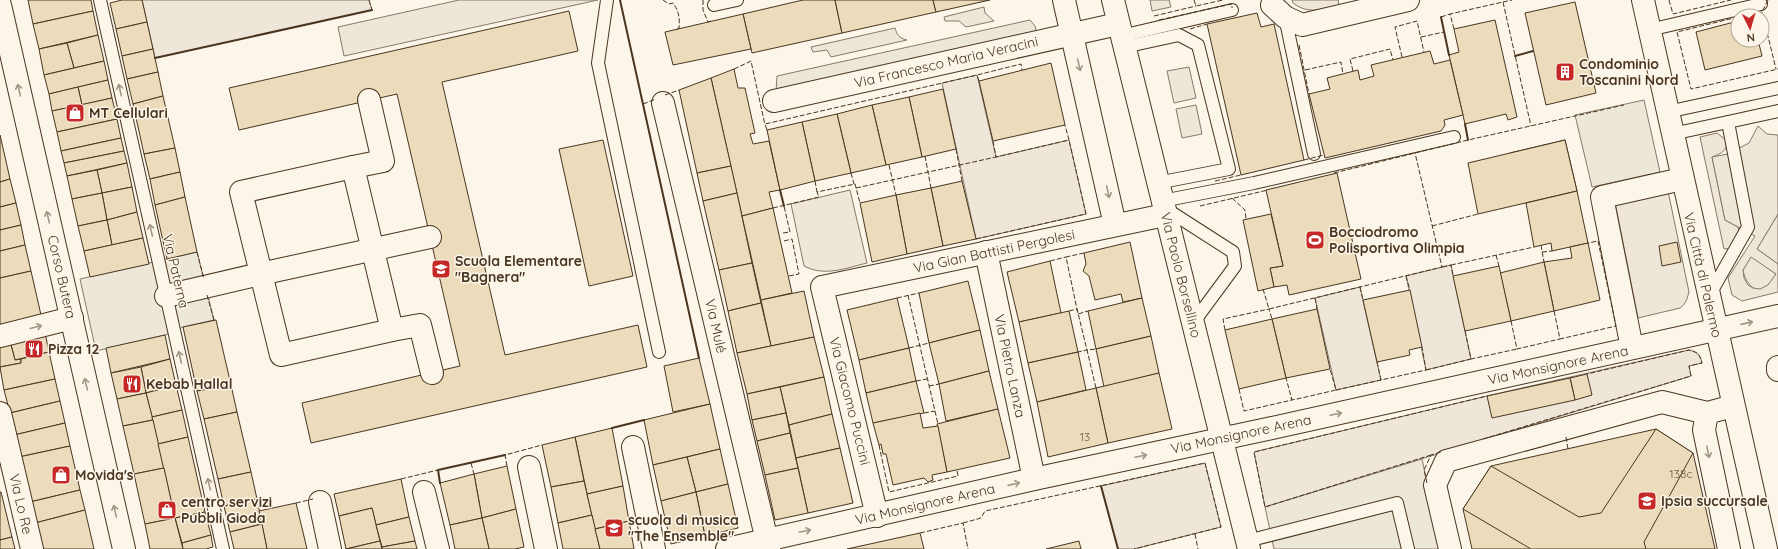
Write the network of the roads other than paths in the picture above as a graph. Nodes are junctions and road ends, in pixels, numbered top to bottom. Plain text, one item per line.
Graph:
1 (100, 0) edge
2 (607, 0) edge
3 (737, 0) edge
4 (1064, 0) edge
5 (1113, 0) edge
6 (1408, 0) edge
7 (1643, 0) edge
8 (1761, 4) dead end
9 (0, 5) edge
10 (714, 5) dead end
11 (1232, 10) dead end
12 (1278, 11) joint
13 (1649, 30) junction
14 (1072, 34) junction
15 (1121, 36) junction
16 (1778, 88) edge
17 (369, 100) dead end
18 (774, 101) dead end
19 (663, 103) dead end
20 (1778, 111) edge
21 (1667, 112) junction
22 (1728, 122) junction
23 (1672, 134) junction
24 (1454, 137) dead end
25 (1314, 154) dead end
26 (353, 167) junction
27 (1682, 179) junction
28 (1162, 202) junction
29 (1115, 225) junction
30 (430, 237) dead end
31 (372, 249) junction
32 (986, 252) junction
33 (260, 274) junction
34 (822, 287) joint
35 (166, 296) junction
36 (1708, 296) junction
37 (1778, 316) edge
38 (72, 318) junction
39 (1193, 323) junction
40 (392, 330) junction
41 (1716, 330) junction
42 (0, 336) edge
43 (1632, 348) junction
44 (659, 352) dead end
45 (1778, 367) edge
46 (1778, 370) edge
47 (432, 373) dead end
48 (1733, 406) junction
49 (0, 413) edge
50 (1707, 413) junction
51 (1223, 439) junction
52 (633, 447) dead end
53 (529, 467) dead end
54 (1034, 479) junction
55 (424, 492) dead end
56 (320, 502) dead end
57 (877, 516) junction
58 (768, 544) edge
59 (1248, 545) edge
60 (1770, 546) edge
61 (32, 549) edge
62 (124, 549) edge
63 (223, 549) edge
64 (330, 549) edge
65 (438, 549) edge
66 (546, 549) edge
67 (654, 549) edge
68 (727, 549) edge
69 (1408, 549) edge
70 (1450, 549) edge
71 (1729, 549) edge

35 -> 1 lane, Via Paterna
2 - 44 lane
3 - 10 lane
4 - 14 street
5 - 15 street, Via Paolo Borsellino
6 - 12 street
7 - 13 street, Via Città di Palermo
8 - 13 lane
38 -> 9 street, Corso Butera
11 - 15 lane
12 - 25 lane
13 - 21 street, Via Città di Palermo
14 - 15 street, Via Francesco Maria Veracini
14 - 18 street, Via Francesco Maria Veracini
14 -> 29 street
15 - 28 street, Via Paolo Borsellino
15 - 28 lane
16 - 21 lane
17 - 26 street
19 - 58 street, Via Mulé
20 - 22 lane
21 - 23 street, Via Città di Palermo
22 - 23 lane
22 - 36 lane
23 - 27 street, Via Città di Palermo
24 - 28 lane
26 - 31 street
26 - 33 street
27 - 36 street, Via Città di Palermo
27 - 43 street
28 - 29 street, Via Gian Battisti Pergolesi
28 - 39 street, Via Paolo Borsellino
28 - 39 lane
29 - 32 street, Via Gian Battisti Pergolesi
30 - 31 street
31 - 33 street
31 - 40 street
32 - 34 street, Via Gian Battisti Pergolesi
32 - 54 street, Via Pietro Lanza
33 - 35 street
33 - 40 street
34 - 57 street, Via Giacomo Puccini
63 -> 35 lane, Via Paterna
36 - 41 street, Via Città di Palermo
41 -> 37 street, Via Monsignore Arena
42 -> 38 street
62 -> 38 street, Corso Butera
39 - 51 street, Via Paolo Borsellino
40 - 47 street
41 - 43 street, Via Monsignore Arena
41 - 48 street, Via Città di Palermo
51 -> 43 street, Via Monsignore Arena
45 - 46 street
48 - 50 street
48 - 60 street, Via Città di Palermo
49 - 61 street, Via Lo Re
50 - 70 street
50 -> 71 street
54 -> 51 street, Via Monsignore Arena
51 - 59 street, Via Paolo Borsellino
52 - 67 street
53 - 66 street
57 -> 54 street, Via Monsignore Arena
55 - 65 street
56 - 64 street
58 -> 57 street, Via Monsignore Arena
58 - 68 street, Via Monsignore Arena
59 - 69 lane

